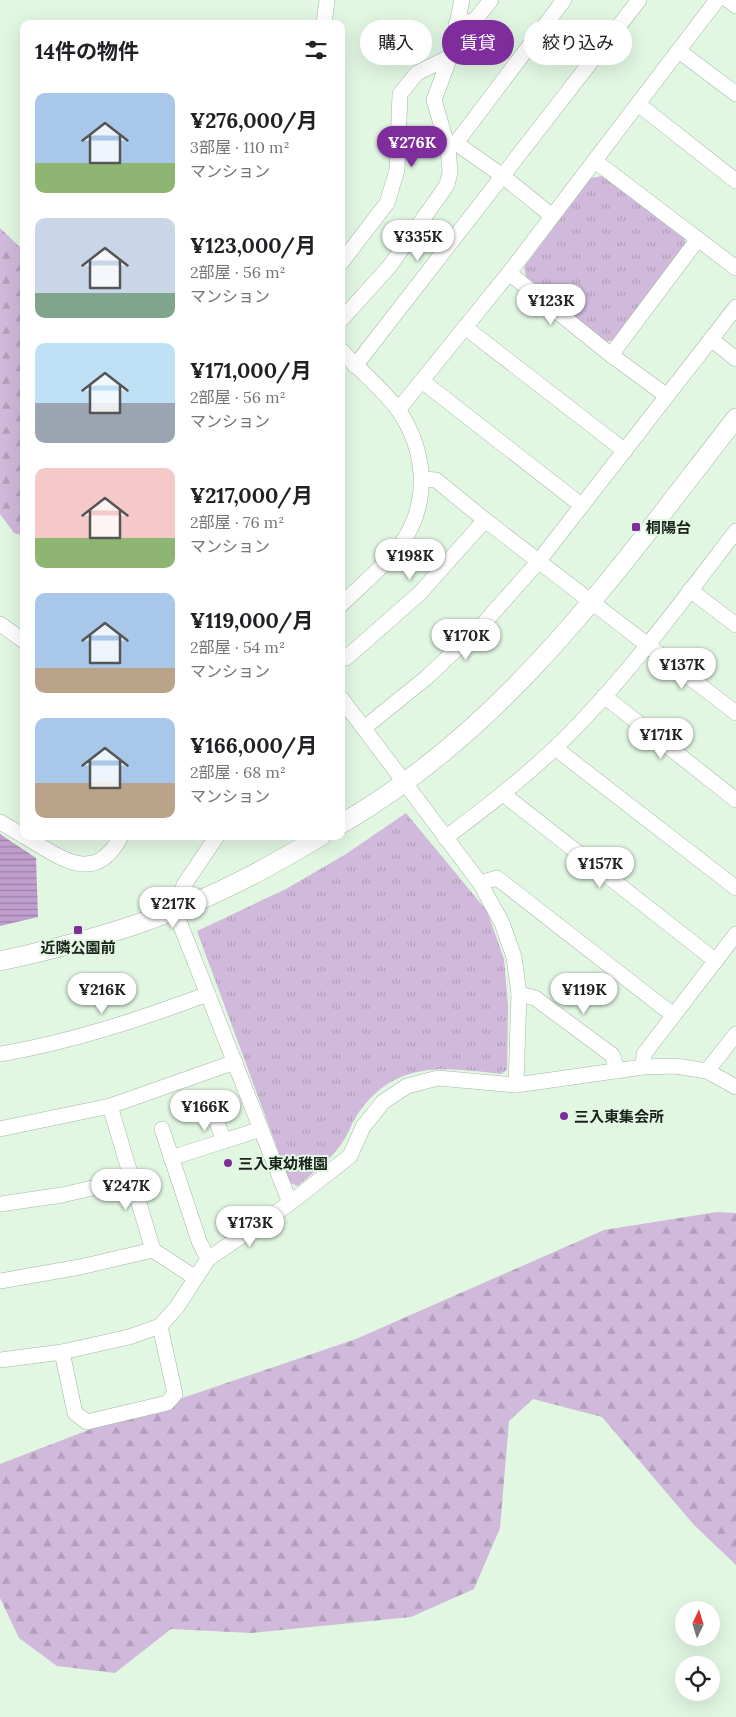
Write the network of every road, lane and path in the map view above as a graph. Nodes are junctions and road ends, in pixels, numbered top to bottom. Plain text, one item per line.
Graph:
1 (327, 0) edge
2 (462, 0) edge
3 (491, 0) edge
4 (564, 0) edge
5 (639, 0) edge
6 (717, 0) edge
7 (728, 0) edge
8 (736, 6) edge
9 (324, 20) edge
10 (457, 20) edge
11 (475, 20) edge
12 (679, 51) junction
13 (442, 60) edge
14 (447, 65) edge
15 (736, 94) edge
16 (638, 104) junction
17 (452, 145) junction
18 (595, 160) junction
19 (504, 177) junction
20 (736, 181) edge
21 (552, 216) junction
22 (698, 239) junction
23 (345, 258) edge
24 (736, 268) edge
25 (509, 274) junction
26 (736, 308) edge
27 (345, 316) edge
28 (466, 328) junction
29 (711, 339) junction
30 (345, 355) edge
31 (611, 355) junction
32 (736, 359) edge
33 (355, 366) junction
34 (422, 381) junction
35 (666, 396) junction
36 (398, 410) junction
37 (736, 418) edge
38 (625, 451) junction
39 (422, 479) junction
40 (581, 505) junction
41 (484, 520) junction
42 (735, 535) edge
43 (538, 562) junction
44 (690, 590) junction
45 (345, 601) edge
46 (593, 602) junction
47 (0, 624) edge
48 (736, 625) edge
49 (20, 638) edge
50 (647, 644) junction
51 (345, 658) edge
52 (604, 696) junction
53 (345, 703) edge
54 (736, 713) edge
55 (364, 728) junction
56 (555, 748) junction
57 (404, 784) junction
58 (503, 794) junction
59 (736, 800) edge
60 (345, 821) edge
61 (0, 822) edge
62 (20, 834) edge
63 (445, 838) junction
64 (31, 840) edge
65 (119, 840) edge
66 (214, 840) edge
67 (314, 840) edge
68 (480, 883) junction
69 (736, 888) edge
70 (175, 911) junction
71 (736, 934) edge
72 (0, 961) edge
73 (716, 961) junction
74 (208, 994) junction
75 (519, 994) junction
76 (673, 1014) junction
77 (736, 1034) edge
78 (0, 1054) edge
79 (235, 1062) junction
80 (643, 1067) junction
81 (707, 1070) junction
82 (618, 1071) junction
83 (516, 1085) junction
84 (736, 1087) edge
85 (110, 1106) junction
86 (213, 1112) dead end
87 (0, 1129) edge
88 (162, 1129) dead end
89 (261, 1129) junction
90 (224, 1141) junction
91 (172, 1158) junction
92 (132, 1179) junction
93 (290, 1203) junction
94 (0, 1204) edge
95 (153, 1250) junction
96 (208, 1258) junction
97 (194, 1277) junction
98 (0, 1281) edge
99 (160, 1326) junction
100 (62, 1352) junction
101 (0, 1360) edge

1 - 9 street
2 - 10 street
3 - 11 street
4 - 17 street
5 - 19 street
6 - 12 street
7 - 8 street
12 - 15 street
12 - 16 street
13 - 23 street
14 - 17 street
16 - 18 street
16 - 20 street
17 - 19 street
17 - 27 street
18 - 21 street
18 - 22 street
19 - 21 street
19 - 33 street
21 - 25 street
22 - 24 street
22 - 31 street
25 - 28 street
25 - 31 street
26 - 29 street
28 - 34 street
28 - 38 street
29 - 32 street
29 - 35 street
30 - 33 street
31 - 35 street
33 - 36 street
34 - 36 street
34 - 40 street
35 - 38 street
36 - 39 street
37 - 46 street
38 - 40 street
39 - 41 street
39 - 45 street
40 - 43 street
41 - 43 street
41 - 51 street
42 - 44 street
43 - 46 street
43 - 55 street
44 - 48 street
44 - 50 street
46 - 50 street
46 - 57 street
47 - 49 street
50 - 52 street
50 - 54 street
52 - 56 street
52 - 59 street
53 - 55 street
55 - 57 street
56 - 58 street
56 - 69 street
57 - 60 street
57 - 63 street
58 - 63 street
58 - 73 street
61 - 62 street
63 - 68 street
64 - 65 street
66 - 70 street
67 - 70 street
68 - 75 street
68 - 76 street
70 - 72 street
70 - 74 street
71 - 73 street
73 - 76 street
74 - 78 street
74 - 79 street
75 - 82 street
75 - 83 street
76 - 80 street
77 - 81 street
79 - 85 street
79 - 89 street
80 - 81 street
80 - 82 street
81 - 84 street
82 - 83 street
83 - 93 street
85 - 87 street
85 - 92 street
86 - 90 street
88 - 91 street
89 - 90 street
89 - 93 street
90 - 91 street
91 - 96 street
92 - 94 street
92 - 95 street
93 - 96 street
95 - 97 street
95 - 98 street
96 - 97 street
97 - 99 street
99 - 100 street
99 - 100 street
100 - 101 street

